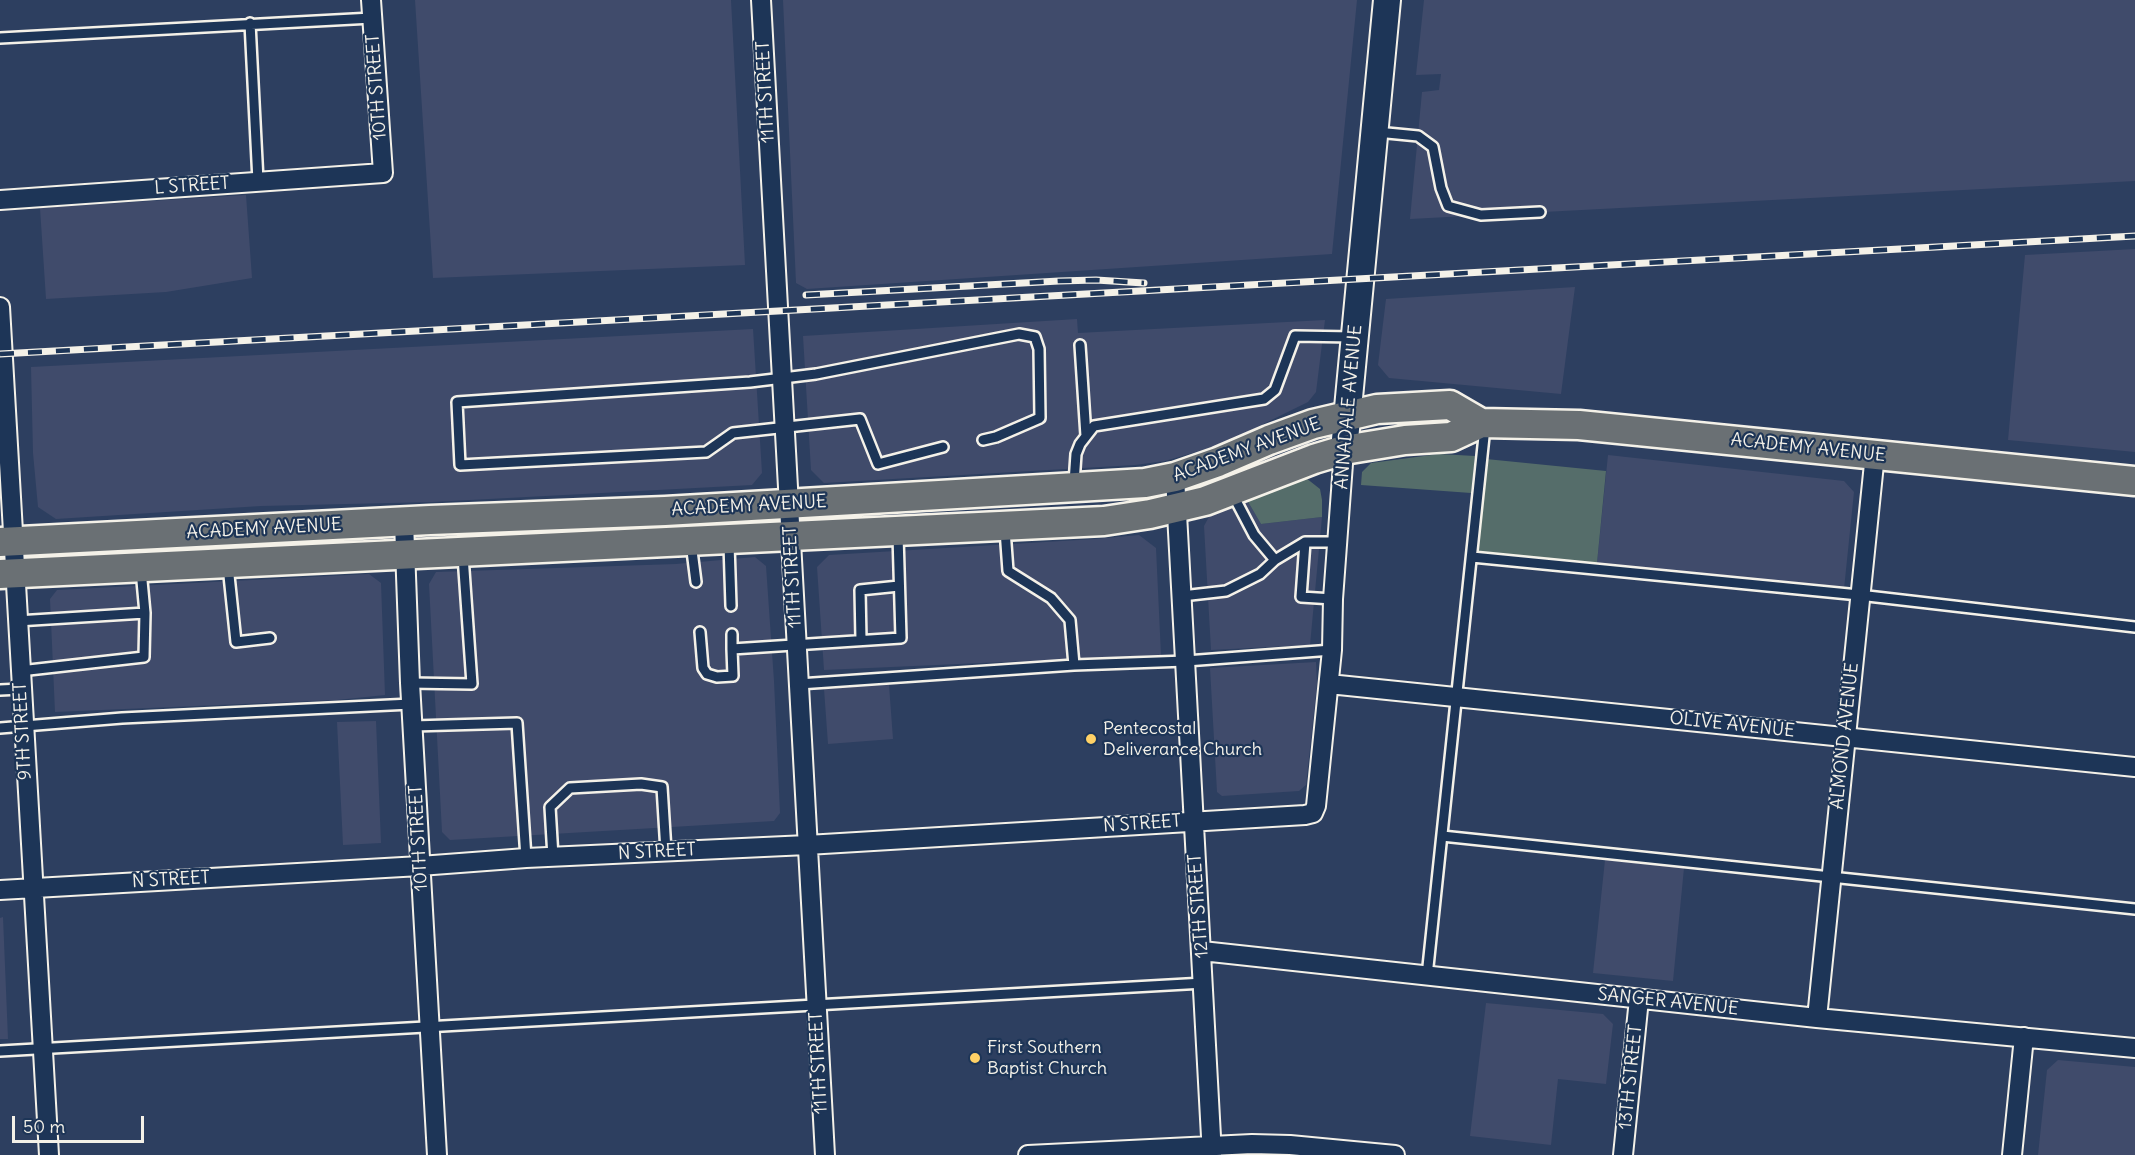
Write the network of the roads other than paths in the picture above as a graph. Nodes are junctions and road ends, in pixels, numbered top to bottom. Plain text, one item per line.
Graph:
1 (761, 0) edge
2 (1387, 0) edge
3 (371, 9) edge
4 (250, 23) junction
5 (0, 38) edge
6 (1374, 132) junction
7 (383, 173) joint
8 (258, 181) junction
9 (0, 200) edge
10 (1540, 212) dead end
11 (0, 307) edge
12 (1354, 337) junction
13 (1080, 345) dead end
14 (781, 378) junction
15 (3, 402) edge
16 (1347, 415) junction
17 (1483, 423) junction
18 (784, 429) junction
19 (1086, 436) junction
20 (984, 440) dead end
21 (943, 447) dead end
22 (1344, 450) junction
23 (1875, 454) junction
24 (1175, 477) junction
25 (5, 479) edge
26 (2135, 482) edge
27 (1074, 488) junction
28 (1231, 491) junction
29 (789, 504) junction
30 (1178, 508) junction
31 (404, 522) junction
32 (1005, 525) junction
33 (963, 527) junction
34 (897, 531) junction
35 (790, 536) junction
36 (729, 538) junction
37 (691, 540) junction
38 (7, 542) edge
39 (1305, 542) junction
40 (1338, 542) junction
41 (463, 553) junction
42 (405, 556) junction
43 (1472, 557) junction
44 (1275, 560) junction
45 (228, 564) junction
46 (140, 568) junction
47 (8, 575) edge
48 (696, 582) dead end
49 (899, 586) junction
50 (1859, 595) junction
51 (1182, 596) junction
52 (1333, 599) junction
53 (731, 606) dead end
54 (145, 613) junction
55 (17, 621) junction
56 (2135, 627) edge
57 (700, 632) dead end
58 (732, 634) dead end
59 (270, 638) dead end
60 (861, 640) junction
61 (796, 644) junction
62 (732, 649) junction
63 (1332, 650) junction
64 (1186, 661) junction
65 (1074, 665) junction
66 (21, 680) junction
67 (410, 683) junction
68 (799, 684) junction
69 (1329, 684) junction
70 (0, 690) edge
71 (1457, 697) junction
72 (411, 704) junction
73 (23, 726) junction
74 (413, 726) junction
75 (0, 728) edge
76 (1845, 736) junction
77 (2135, 767) edge
78 (1313, 813) joint
79 (1194, 821) junction
80 (1442, 836) junction
81 (807, 844) junction
82 (666, 851) junction
83 (553, 857) junction
84 (526, 858) junction
85 (420, 866) junction
86 (1831, 878) junction
87 (33, 888) junction
88 (0, 890) edge
89 (2135, 909) edge
90 (1202, 951) junction
91 (1427, 976) junction
92 (1204, 982) junction
93 (1639, 999) junction
94 (816, 1005) junction
95 (1817, 1018) junction
96 (430, 1027) junction
97 (2024, 1037) junction
98 (2135, 1048) edge
99 (42, 1049) junction
100 (0, 1051) edge
101 (1212, 1150) edge
102 (49, 1155) edge
103 (437, 1155) edge
104 (825, 1155) edge
105 (1028, 1155) edge
106 (1395, 1155) edge
107 (1623, 1155) edge
108 (2012, 1155) edge

1 - 14 street, 11TH STREET
2 - 6 street, ANNADALE AVENUE
3 - 4 lane
3 - 7 street, 10TH STREET
4 - 5 lane
4 - 8 lane
6 - 10 lane
6 - 12 street, ANNADALE AVENUE
7 - 8 street, L STREET
8 - 9 street, L STREET
11 - 15 street, 9TH STREET
12 - 16 street, ANNADALE AVENUE
12 - 19 lane
13 - 19 lane
14 - 18 street, 11TH STREET
14 - 18 lane
14 - 20 lane
15 - 25 street, 9TH STREET
16 - 17 main road, ACADEMY AVENUE
16 - 22 street, ANNADALE AVENUE
16 - 24 main road, ACADEMY AVENUE
17 - 22 main road, ACADEMY AVENUE
17 - 23 main road, ACADEMY AVENUE
17 - 43 lane
18 - 21 lane
18 - 29 street, 11TH STREET
19 - 27 lane
22 - 28 main road, ACADEMY AVENUE
22 - 40 street, ANNADALE AVENUE
23 - 26 main road, ACADEMY AVENUE
23 - 50 street, ALMOND AVENUE
24 - 27 main road, ACADEMY AVENUE
24 - 30 street, 12TH STREET
25 - 38 street, 9TH STREET
27 - 29 main road, ACADEMY AVENUE
27 - 33 main road
28 - 30 main road, ACADEMY AVENUE
28 - 44 lane
29 - 31 main road, ACADEMY AVENUE
29 - 35 street, 11TH STREET
30 - 32 main road, ACADEMY AVENUE
30 - 51 street, 12TH STREET
31 - 38 main road, ACADEMY AVENUE
31 - 42 street, 10TH STREET
32 - 33 main road, ACADEMY AVENUE
32 - 65 lane
33 - 34 main road, ACADEMY AVENUE
34 - 35 main road, ACADEMY AVENUE
34 - 49 lane
35 - 36 main road, ACADEMY AVENUE
35 - 61 street, 11TH STREET
36 - 37 main road, ACADEMY AVENUE
36 - 53 lane
37 - 41 main road, ACADEMY AVENUE
37 - 48 lane
38 - 47 street, 9TH STREET
39 - 40 lane
39 - 44 lane
39 - 52 lane
40 - 52 street, ANNADALE AVENUE
41 - 42 main road, ACADEMY AVENUE
41 - 67 lane
42 - 45 main road, ACADEMY AVENUE
42 - 67 street, 10TH STREET
43 - 50 lane
43 - 71 lane
44 - 51 lane
45 - 46 main road, ACADEMY AVENUE
45 - 59 lane
46 - 47 main road, ACADEMY AVENUE
46 - 54 lane
47 - 55 street, 9TH STREET
49 - 60 lane
49 - 60 lane
50 - 56 lane
50 - 76 street, ALMOND AVENUE
51 - 64 street, 12TH STREET
52 - 63 street, ANNADALE AVENUE
54 - 55 lane
54 - 66 lane
55 - 66 street, 9TH STREET
57 - 62 lane
58 - 62 lane
60 - 61 lane
61 - 62 lane
61 - 68 street, 11TH STREET
63 - 64 lane
63 - 69 street, ANNADALE AVENUE
64 - 65 lane
64 - 79 street, 12TH STREET
65 - 68 lane
66 - 70 lane
66 - 73 street, 9TH STREET
67 - 72 street, 10TH STREET
68 - 81 street, 11TH STREET
69 - 71 street, OLIVE AVENUE
69 - 78 street, ANNADALE AVENUE
71 - 76 street, OLIVE AVENUE
71 - 80 lane
72 - 73 lane
72 - 74 street, 10TH STREET
73 - 75 lane
73 - 87 street, 9TH STREET
74 - 84 lane
74 - 85 street, 10TH STREET
76 - 77 street, OLIVE AVENUE
76 - 86 street, ALMOND AVENUE
78 - 79 street, N STREET
79 - 81 street, N STREET
79 - 90 street, 12TH STREET
80 - 86 lane
80 - 91 lane
81 - 82 street, N STREET
81 - 94 street, 11TH STREET
82 - 83 street, N STREET
82 - 83 lane
83 - 84 street, N STREET
84 - 85 street, N STREET
85 - 87 street, N STREET
85 - 96 street, 10TH STREET
86 - 89 lane
86 - 95 street, ALMOND AVENUE
87 - 88 street, N STREET
87 - 99 street, 9TH STREET
90 - 91 street, SANGER AVENUE
90 - 92 street, 12TH STREET
91 - 93 street, SANGER AVENUE
92 - 94 lane
92 - 101 street, 12TH STREET
93 - 95 street, SANGER AVENUE
93 - 107 street, 13TH STREET
94 - 96 lane
94 - 104 street, 11TH STREET
95 - 97 street, SANGER AVENUE
96 - 99 lane
96 - 103 street, 10TH STREET
97 - 98 street, SANGER AVENUE
97 - 108 street
99 - 100 lane
99 - 102 street, 9TH STREET
101 - 105 street
101 - 106 street

